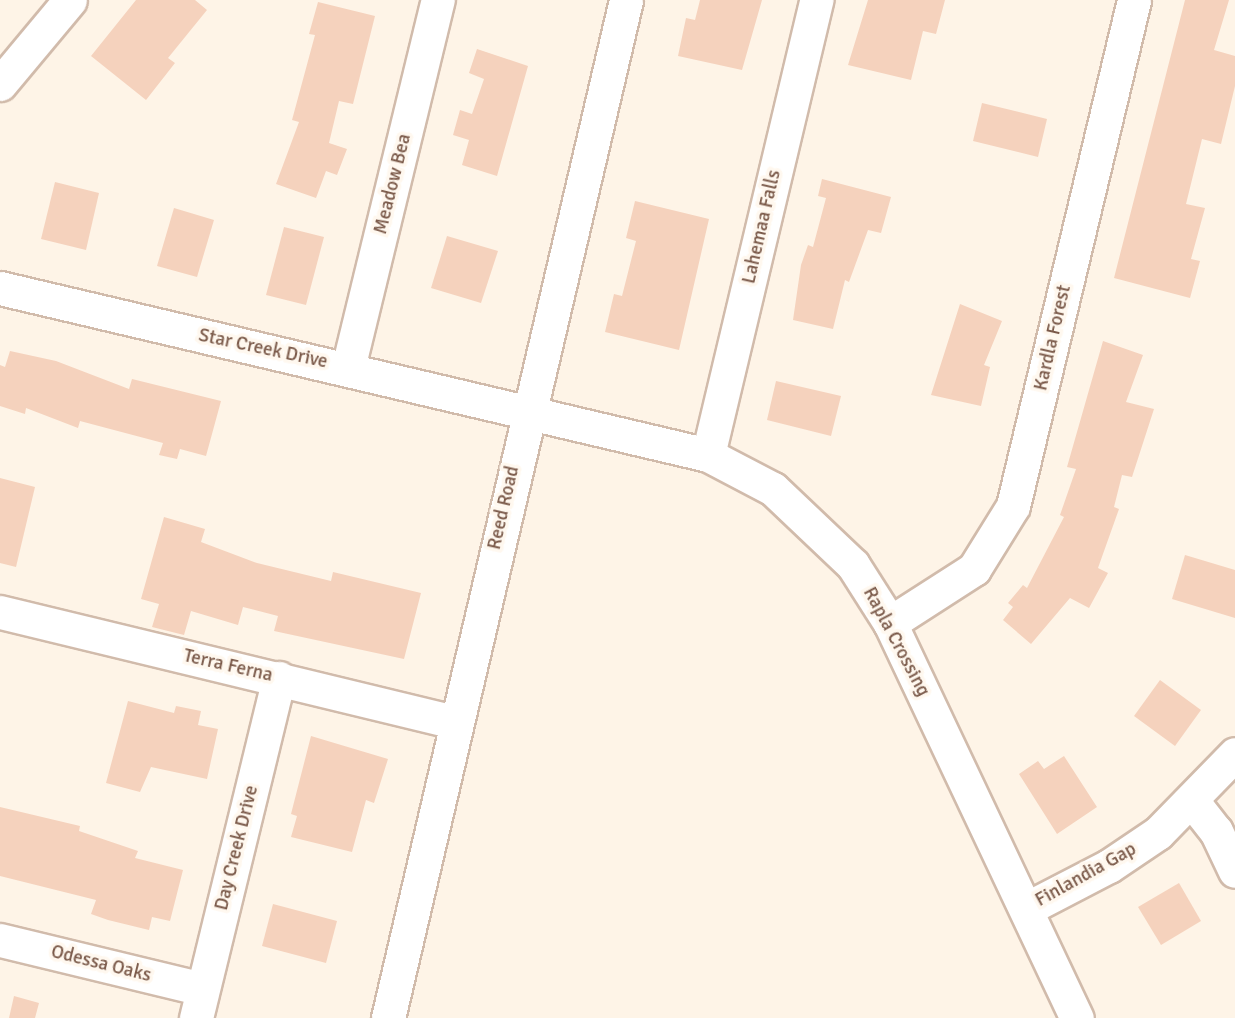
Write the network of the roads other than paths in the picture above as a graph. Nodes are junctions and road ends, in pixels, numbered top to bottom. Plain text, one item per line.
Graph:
1 (70, 0) edge
2 (438, 0) edge
3 (626, 0) edge
4 (816, 0) edge
5 (1134, 0) edge
6 (0, 84) edge
7 (0, 288) edge
8 (348, 368) junction
9 (526, 412) junction
10 (708, 455) junction
11 (0, 612) edge
12 (890, 623) junction
13 (279, 678) junction
14 (456, 722) junction
15 (1235, 754) edge
16 (1193, 802) junction
17 (1235, 871) edge
18 (1026, 909) junction
19 (0, 940) edge
20 (199, 1003) edge
21 (388, 1018) edge
22 (1077, 1018) edge

1 - 6 street
2 - 8 street, Meadow Bea
3 - 9 street, Reed Road
4 - 10 street, Lahemaa Falls
5 - 12 street, Kardla Forest
7 - 8 street, Star Creek Drive
8 - 9 street, Star Creek Drive
9 - 10 street, Rapla Crossing
9 - 14 street, Reed Road
10 - 12 street, Rapla Crossing
11 - 13 street, Terra Ferna
12 - 18 street, Rapla Crossing
13 - 14 street, Terra Ferna
13 - 20 street, Day Creek Drive
14 - 21 street, Reed Road
15 - 16 street, Finlandia Gap
16 - 17 street
16 - 18 street, Finlandia Gap
18 - 22 street, Rapla Crossing
19 - 20 street, Odessa Oaks

